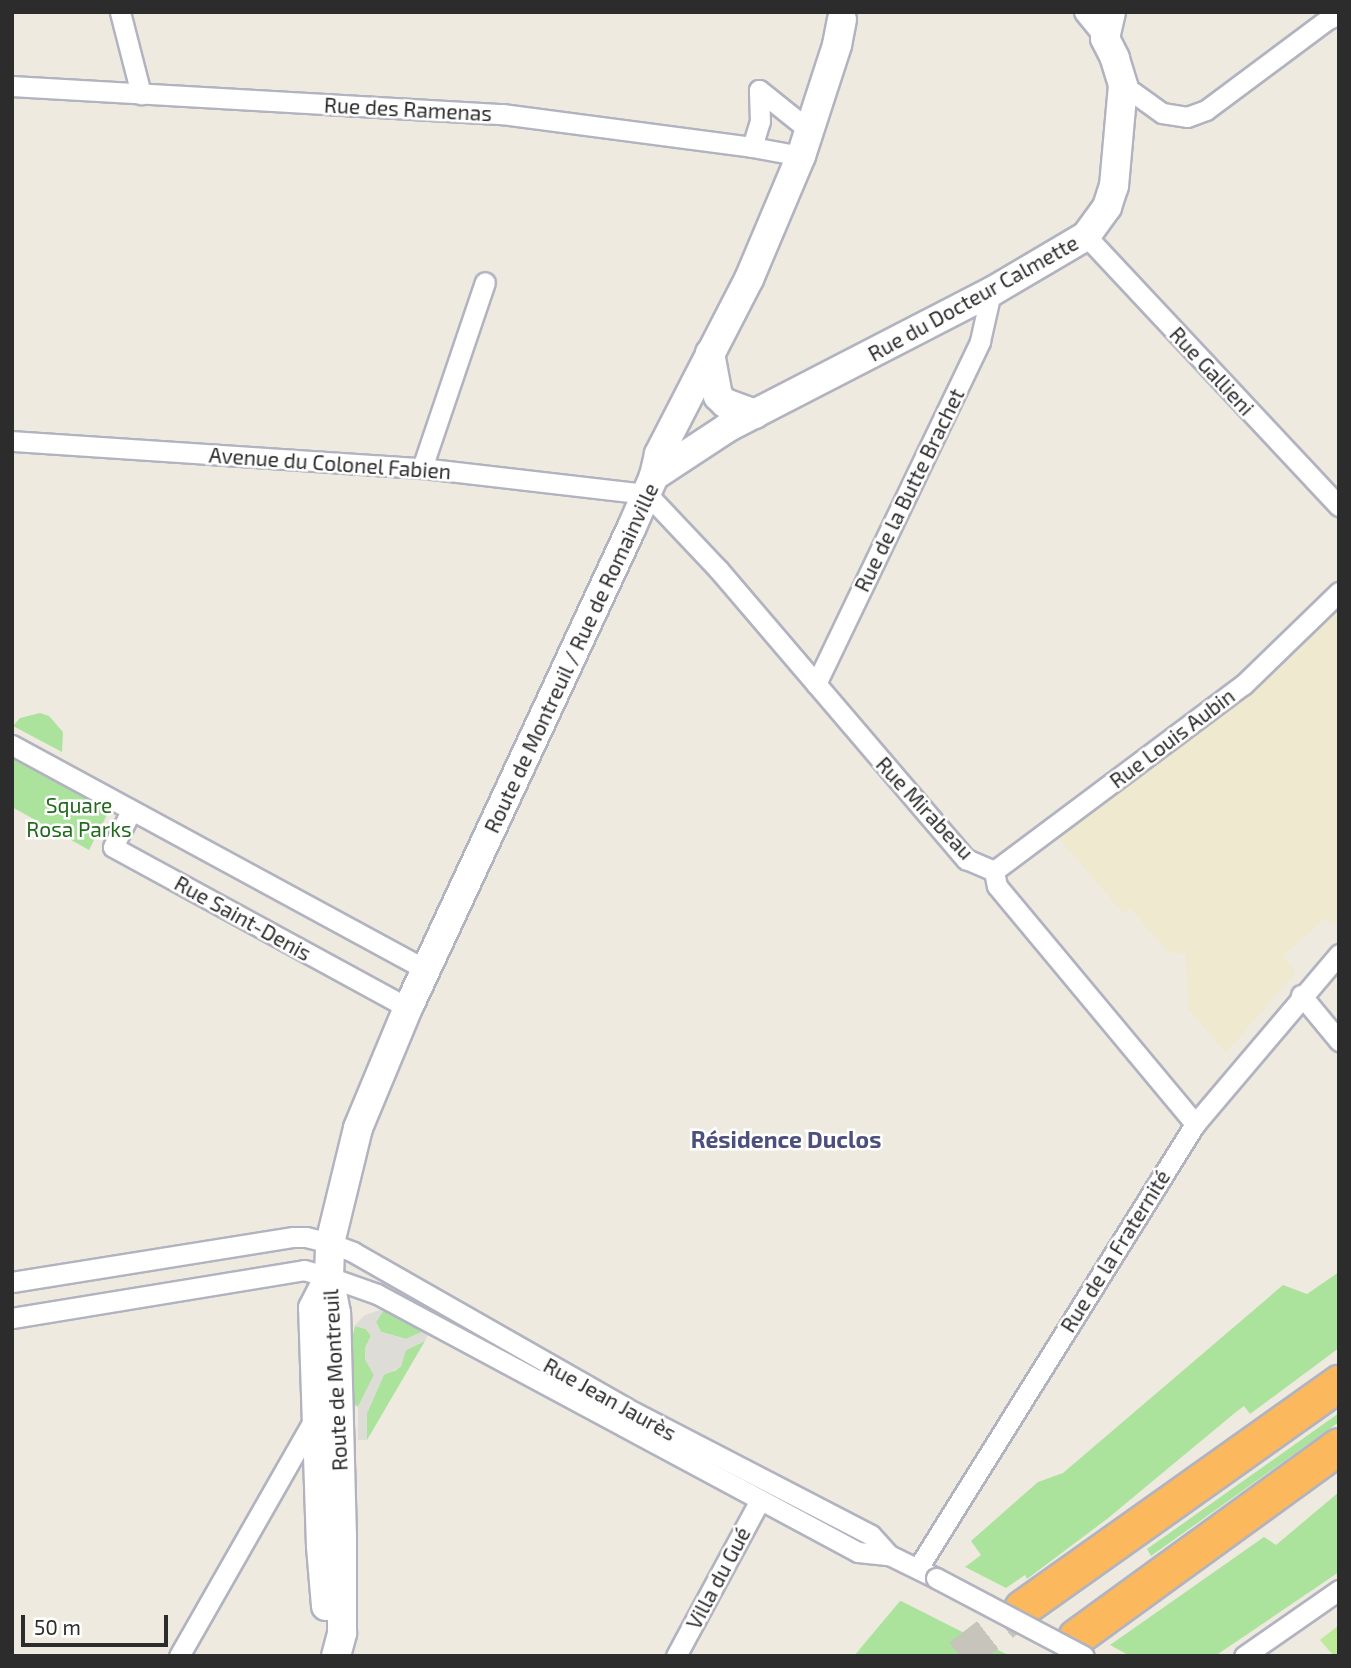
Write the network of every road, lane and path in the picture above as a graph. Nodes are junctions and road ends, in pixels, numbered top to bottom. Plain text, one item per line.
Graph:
1 (120, 12) edge
2 (1084, 12) edge
3 (1339, 15) edge
4 (837, 22) edge
5 (1108, 25) edge
6 (1122, 85) junction
7 (12, 86) edge
8 (141, 94) junction
9 (805, 143) junction
10 (752, 147) junction
11 (1086, 236) junction
12 (485, 282) dead end
13 (991, 292) junction
14 (710, 353) junction
15 (755, 414) junction
16 (12, 441) edge
17 (422, 468) junction
18 (650, 485) junction
19 (1339, 506) edge
20 (1339, 592) edge
21 (816, 684) junction
22 (12, 744) edge
23 (131, 811) junction
24 (994, 871) junction
25 (1339, 954) edge
26 (427, 970) junction
27 (1301, 995) junction
28 (408, 1008) junction
29 (1339, 1041) edge
30 (1195, 1124) junction
31 (330, 1243) junction
32 (329, 1277) junction
33 (12, 1282) edge
34 (12, 1318) edge
35 (1339, 1383) edge
36 (317, 1414) junction
37 (1339, 1446) edge
38 (760, 1500) junction
39 (889, 1555) junction
40 (918, 1568) junction
41 (1339, 1590) edge
42 (1022, 1608) tunnel mouth
43 (1080, 1646) edge
44 (179, 1656) edge
45 (334, 1656) edge
46 (676, 1656) edge
47 (1244, 1656) edge

1 - 8 street
2 - 5 street
3 - 6 street
4 - 9 main road, Route de Montreuil / Rue de Romainville
5 - 6 main road, Rue du Docteur Calmette
6 - 11 main road, Rue du Docteur Calmette
7 - 8 street, Rue des Ramenas
8 - 10 street, Rue des Ramenas
9 - 10 street, Rue des Ramenas
9 - 10 street
9 - 14 main road, Route de Montreuil / Rue de Romainville
11 - 13 main road, Rue du Docteur Calmette
11 - 19 street, Rue Gallieni
12 - 17 street
13 - 15 main road, Rue du Docteur Calmette
13 - 21 street, Rue de la Butte Brachet
14 - 15 main road
14 - 18 main road, Route de Montreuil / Rue de Romainville
15 - 18 main road, Rue du Docteur Calmette
16 - 17 street, Avenue du Colonel Fabien
17 - 18 street, Avenue du Colonel Fabien
18 - 21 street, Rue Mirabeau
18 - 26 main road, Route de Montreuil / Rue de Romainville
20 - 24 street, Rue Louis Aubin
21 - 24 street, Rue Mirabeau
22 - 23 street, Rue Saint-Denis
23 - 26 street, Rue Saint-Denis
23 - 28 street, Rue Saint-Denis
24 - 30 street, Rue Mirabeau
25 - 27 street, Rue de la Fraternité
26 - 28 main road, Route de Montreuil / Rue de Romainville
27 - 29 street
27 - 30 street, Rue de la Fraternité
28 - 31 main road, Route de Montreuil / Rue de Romainville
30 - 40 street, Rue de la Fraternité
31 - 32 main road, Route de Montreuil / Rue de Romainville
31 - 33 street, Rue Jean Jaurès
31 - 39 street, Rue Jean Jaurès
32 - 34 street, Rue Jean Jaurès
32 - 36 main road, Route de Montreuil
32 - 38 street, Rue Jean Jaurès
32 - 45 main road, Route de Montreuil
35 - 42 highway
36 - 44 street
36 - 45 main road, Route de Montreuil
37 - 43 highway
38 - 39 street, Rue Jean Jaurès
38 - 46 street, Villa du Gué
39 - 40 street, Rue Jean Jaurès
40 - 43 street, Rue Jean Jaurès, bridge
41 - 47 street

